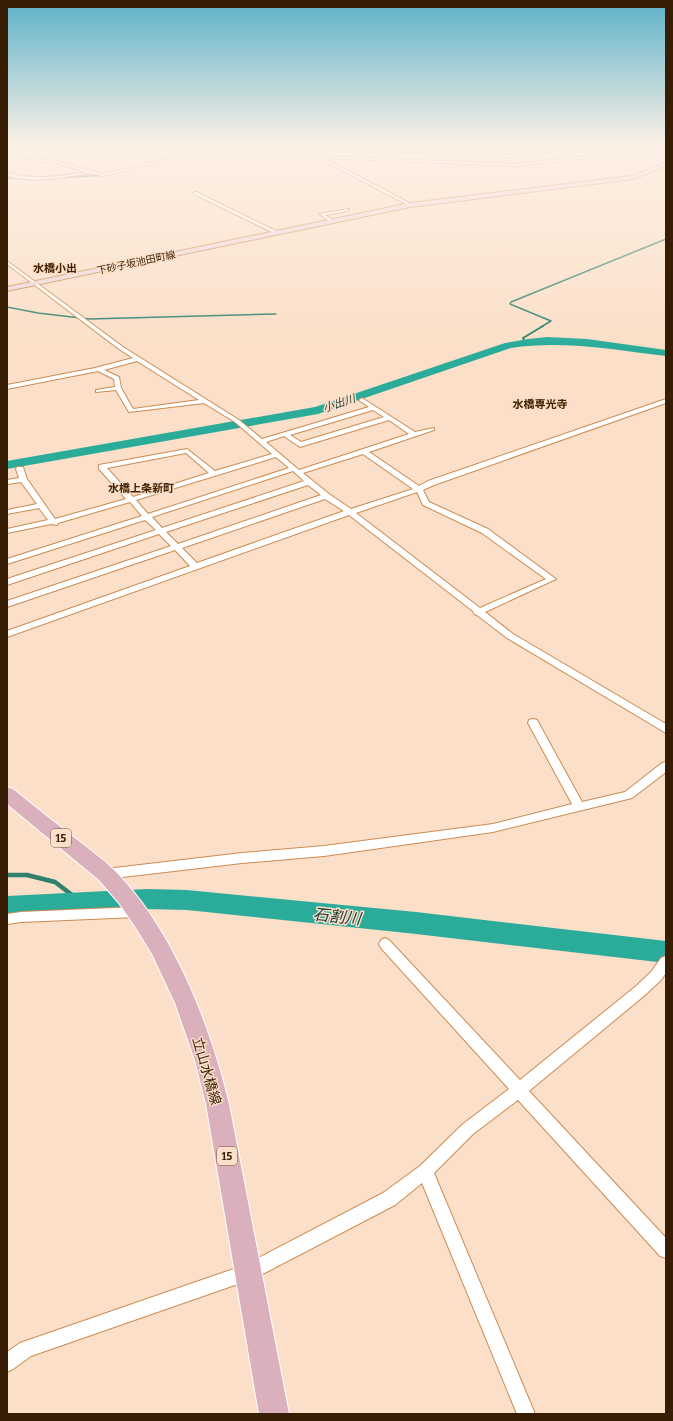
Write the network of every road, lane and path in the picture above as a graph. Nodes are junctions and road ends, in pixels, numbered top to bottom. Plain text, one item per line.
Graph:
1 (235, 212) edge
2 (332, 212) edge
3 (374, 212) edge
4 (332, 221) junction
5 (278, 233) junction
6 (7, 262) edge
7 (35, 284) junction
8 (7, 290) edge
9 (137, 359) junction
10 (98, 369) junction
11 (7, 387) edge
12 (118, 388) junction
13 (98, 391) dead end
14 (362, 400) dead end
15 (206, 401) junction
16 (666, 401) edge
17 (373, 408) junction
18 (389, 418) junction
19 (432, 429) dead end
20 (285, 434) junction
21 (414, 434) junction
22 (261, 442) junction
23 (364, 451) junction
24 (276, 455) junction
25 (20, 469) dead end
26 (295, 471) junction
27 (214, 474) junction
28 (23, 479) junction
29 (7, 482) edge
30 (310, 482) junction
31 (419, 490) junction
32 (326, 496) junction
33 (131, 500) junction
34 (42, 505) junction
35 (7, 512) edge
36 (350, 512) junction
37 (147, 517) junction
38 (54, 523) junction
39 (7, 531) edge
40 (161, 531) junction
41 (176, 547) junction
42 (7, 562) edge
43 (196, 566) junction
44 (7, 582) edge
45 (7, 604) edge
46 (477, 612) junction
47 (7, 634) edge
48 (533, 723) dead end
49 (666, 729) edge
50 (666, 766) edge
51 (7, 794) edge
52 (579, 806) junction
53 (110, 879) junction
54 (136, 912) junction
55 (7, 919) edge
56 (385, 944) dead end
57 (666, 962) edge
58 (519, 1090) junction
59 (425, 1172) junction
60 (666, 1250) edge
61 (249, 1272) junction
62 (7, 1363) edge
63 (274, 1414) edge
64 (526, 1414) edge

1 - 5 street
2 - 4 street
3 - 4 main road, 下砂子坂池田町線
4 - 5 main road, 下砂子坂池田町線
5 - 7 main road, 下砂子坂池田町線
6 - 7 street
7 - 8 main road, 下砂子坂池田町線
7 - 9 street
9 - 10 street
9 - 15 street
10 - 11 street
10 - 12 street
12 - 13 street
12 - 15 street
14 - 17 street
15 - 22 street
16 - 31 street
17 - 18 street
17 - 20 street
18 - 20 street
18 - 21 street
19 - 21 street
20 - 22 street
21 - 23 street
22 - 24 street
23 - 26 street
23 - 31 street
24 - 26 street
24 - 27 street
25 - 28 street
26 - 30 street
26 - 37 street
27 - 33 street
27 - 33 street
28 - 29 street
28 - 34 street
30 - 32 street
30 - 40 street
31 - 36 street
31 - 46 street
32 - 36 street
32 - 41 street
33 - 37 street
33 - 38 street
34 - 35 street
34 - 38 street
36 - 43 street
36 - 46 street
37 - 40 street
37 - 42 street
38 - 39 street
40 - 41 street
40 - 44 street
41 - 43 street
41 - 45 street
43 - 47 street
46 - 49 street
48 - 52 street
50 - 52 street
51 - 53 main road, 立山水橋線 / 15
52 - 53 street
53 - 54 main road, 立山水橋線 / 15
54 - 55 street
54 - 61 main road, 立山水橋線 / 15
56 - 58 street
57 - 58 street
58 - 59 street
58 - 60 street
59 - 61 street
59 - 64 street
61 - 62 street
61 - 63 main road, 立山水橋線 / 15

